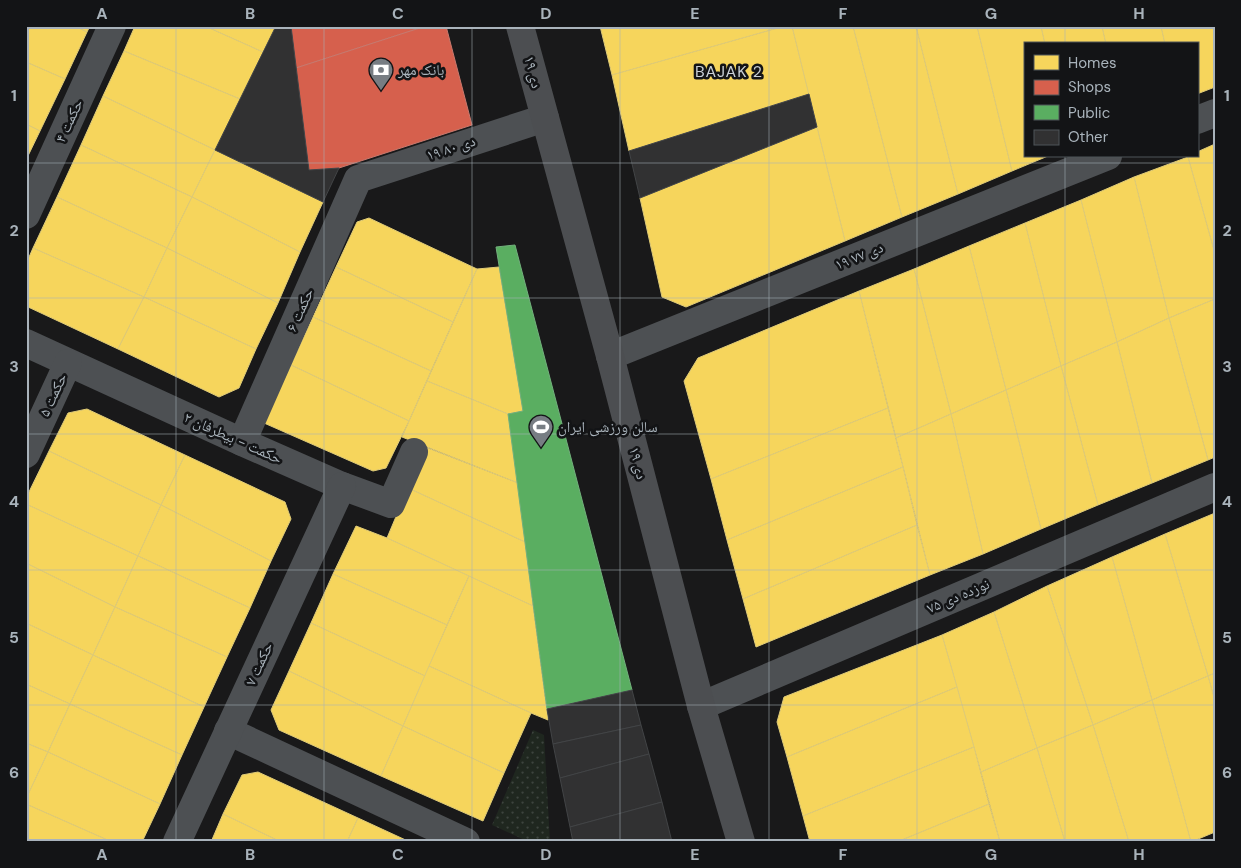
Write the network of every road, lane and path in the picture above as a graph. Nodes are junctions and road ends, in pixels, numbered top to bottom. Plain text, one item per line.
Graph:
1 (112, 26) edge
2 (520, 26) edge
3 (1215, 113) edge
4 (545, 118) junction
5 (1198, 120) edge
6 (1103, 158) edge
7 (358, 179) joint
8 (26, 215) edge
9 (26, 343) edge
10 (610, 356) junction
11 (68, 363) junction
12 (242, 442) junction
13 (414, 452) dead end
14 (26, 454) edge
15 (342, 486) junction
16 (1215, 487) edge
17 (701, 706) junction
18 (228, 731) junction
19 (177, 842) edge
20 (466, 842) edge
21 (741, 842) edge

1 - 8 street, حکمت ۴
2 - 4 main road, ۱۹ دی
3 - 5 street
4 - 7 street, ۱۹ دی ۸۰
4 - 10 main road, ۱۹ دی
6 - 10 street, ۱۹ دی ۷۷
7 - 12 street, حکمت ۶
9 - 11 street, حکمت - بیطرفان ۲
10 - 17 main road, ۱۹ دی
11 - 12 street, حکمت - بیطرفان ۲
11 - 14 street, حکمت ۵
12 - 15 street, حکمت - بیطرفان ۲
13 - 15 street, حکمت - بیطرفان ۲
15 - 18 street, حکمت ۷
16 - 17 street, نوزده دی ۷۵
17 - 21 main road, ۱۹ دی
18 - 19 street, حکمت ۷
18 - 20 street

